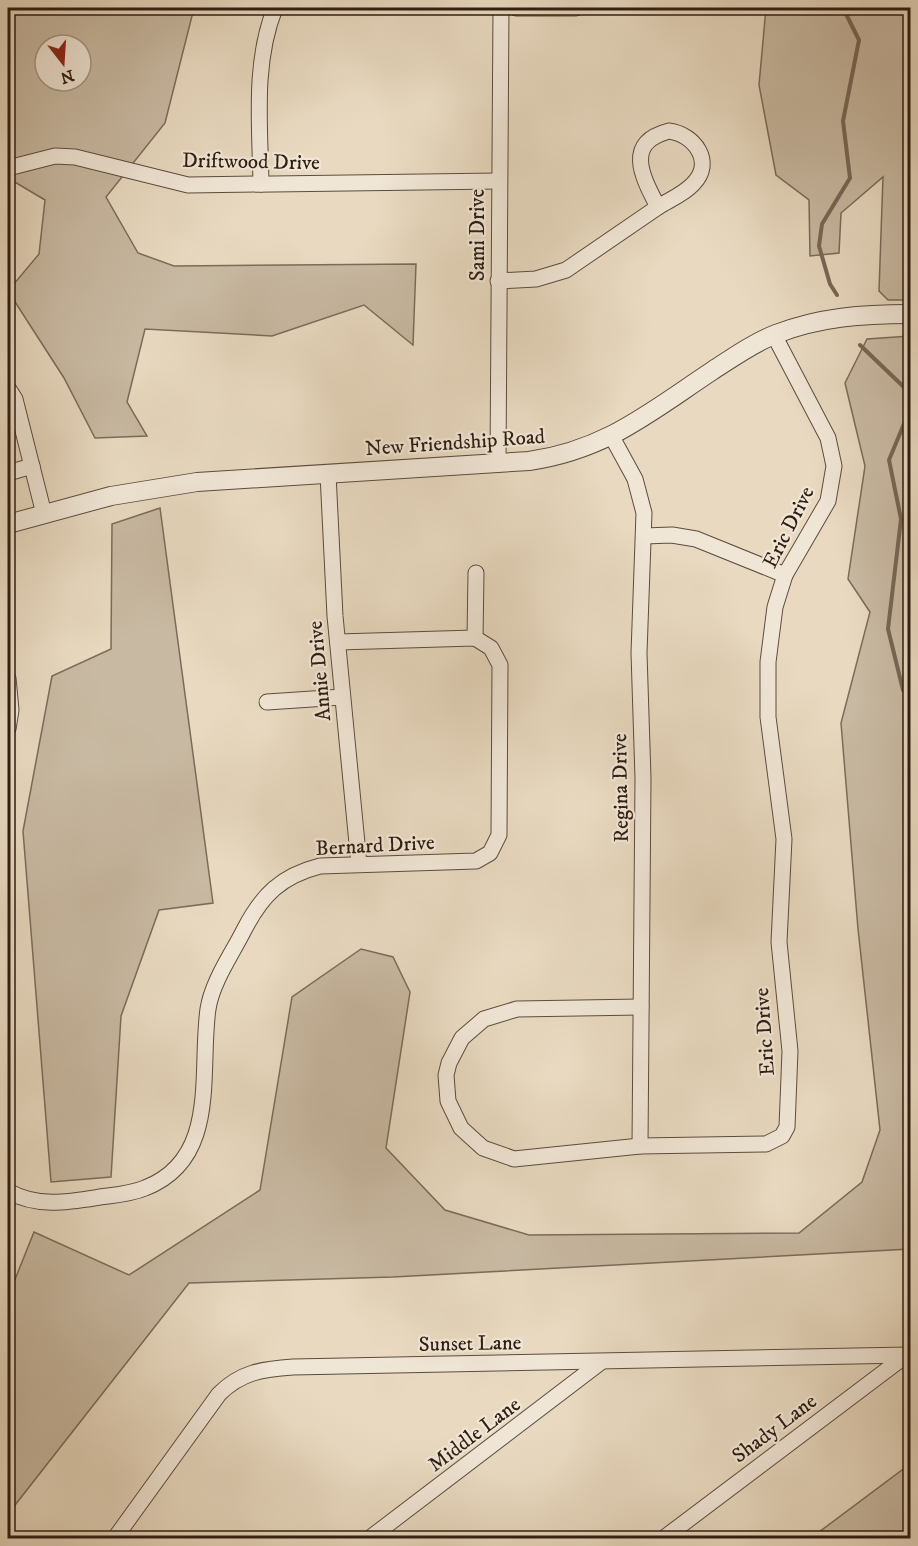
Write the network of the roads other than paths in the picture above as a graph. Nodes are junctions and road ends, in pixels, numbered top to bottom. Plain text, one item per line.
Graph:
1 (274, 8) edge
2 (501, 8) edge
3 (516, 8) edge
4 (576, 8) edge
5 (8, 168) edge
6 (498, 181) junction
7 (261, 184) junction
8 (658, 207) junction
9 (498, 280) junction
10 (910, 314) edge
11 (774, 335) junction
12 (8, 388) edge
13 (612, 437) junction
14 (498, 462) junction
15 (32, 466) junction
16 (8, 473) edge
17 (328, 474) junction
18 (44, 514) junction
19 (8, 524) edge
20 (644, 536) junction
21 (476, 573) dead end
22 (785, 575) junction
23 (475, 638) junction
24 (338, 642) junction
25 (8, 678) edge
26 (342, 697) junction
27 (267, 702) dead end
28 (8, 729) edge
29 (359, 864) junction
30 (641, 1007) junction
31 (640, 1146) junction
32 (8, 1191) edge
33 (909, 1354) edge
34 (601, 1362) junction
35 (115, 1539) edge
36 (370, 1539) edge
37 (664, 1539) edge

1 - 7 street
2 - 6 street, Sami Drive
3 - 4 street
5 - 7 street, Driftwood Drive
6 - 7 street, Driftwood Drive
6 - 9 street, Sami Drive
8 - 8 street
8 - 9 street
9 - 14 street, Sami Drive
10 - 11 street, New Friendship Road
11 - 13 street, New Friendship Road
11 - 22 street, Eric Drive
12 - 15 street
13 - 14 street, New Friendship Road
13 - 20 street, Regina Drive
14 - 17 street, New Friendship Road
15 - 16 street
15 - 18 street
17 - 18 street, New Friendship Road
17 - 24 street, Annie Drive
18 - 19 street, New Friendship Road
20 - 22 street
20 - 30 street, Regina Drive
21 - 23 street
22 - 31 street, Eric Drive
23 - 24 street
23 - 29 street, Bernard Drive
24 - 26 street, Annie Drive
25 - 28 street
26 - 27 street
26 - 29 street, Annie Drive
29 - 32 street, Bernard Drive
30 - 31 street, Regina Drive
30 - 31 street, Eric Drive
33 - 34 street, Sunset Lane
33 - 37 street, Shady Lane
34 - 35 street, Sunset Lane
34 - 36 street, Middle Lane

